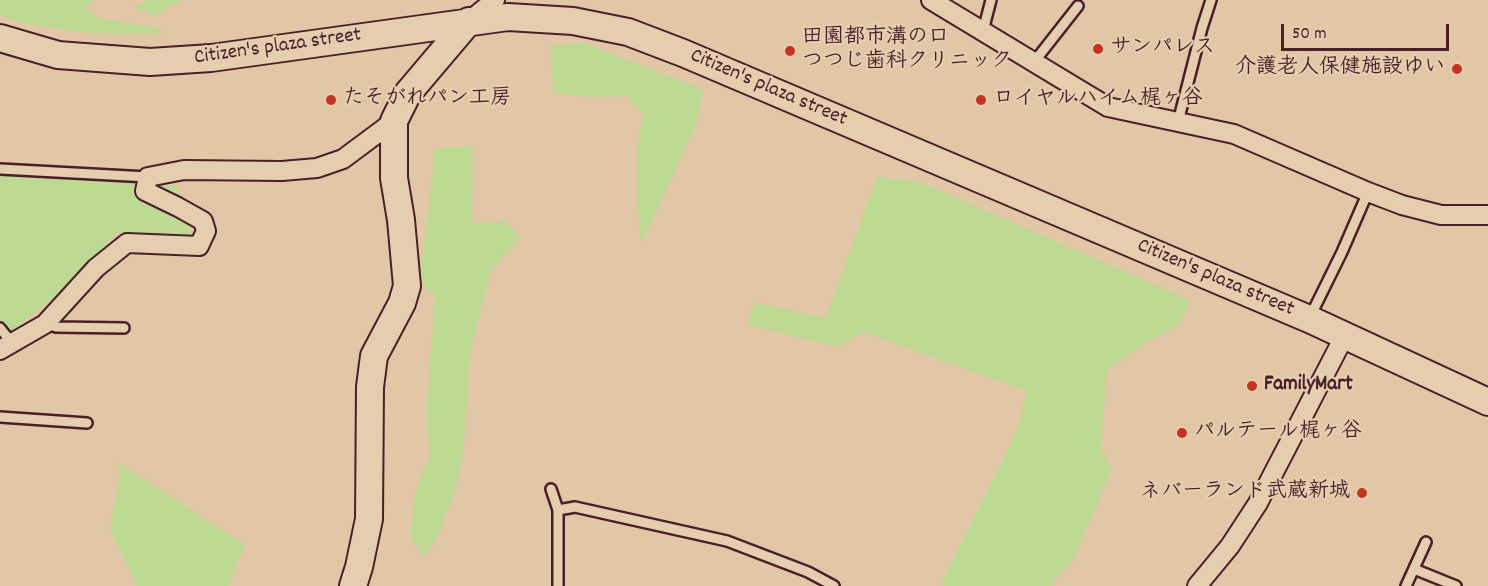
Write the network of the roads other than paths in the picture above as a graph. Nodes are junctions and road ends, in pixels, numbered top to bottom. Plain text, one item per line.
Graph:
1 (495, 0) edge
2 (931, 0) edge
3 (991, 0) edge
4 (1211, 0) edge
5 (1078, 6) dead end
6 (470, 21) junction
7 (983, 31) junction
8 (0, 38) edge
9 (1034, 62) junction
10 (394, 121) junction
11 (1178, 122) junction
12 (0, 170) edge
13 (148, 177) junction
14 (1368, 192) junction
15 (1488, 215) edge
16 (1309, 319) junction
17 (45, 324) junction
18 (0, 328) edge
19 (124, 328) dead end
20 (1345, 335) junction
21 (6, 346) edge
22 (1488, 402) edge
23 (0, 417) edge
24 (87, 423) dead end
25 (551, 489) dead end
26 (558, 510) junction
27 (1426, 542) dead end
28 (1414, 569) junction
29 (353, 586) edge
30 (558, 586) edge
31 (834, 586) edge
32 (1197, 586) edge
33 (1406, 586) edge
34 (1456, 586) edge

1 - 6 street
2 - 7 street
3 - 7 lane
4 - 11 lane
5 - 9 lane
6 - 8 street, Citizen's plaza street
6 - 10 street
6 - 16 street, Citizen's plaza street
7 - 9 street
9 - 11 street
10 - 13 street
10 - 29 street
11 - 14 street
12 - 13 lane
13 - 17 street
14 - 15 street
14 - 16 lane
16 - 20 street, Citizen's plaza street
17 - 19 lane
17 - 21 street
18 - 21 lane
20 - 22 street, Citizen's plaza street
20 - 32 street
23 - 24 lane
25 - 26 lane
26 - 30 lane
26 - 31 lane
27 - 28 lane
28 - 33 lane
28 - 34 lane

